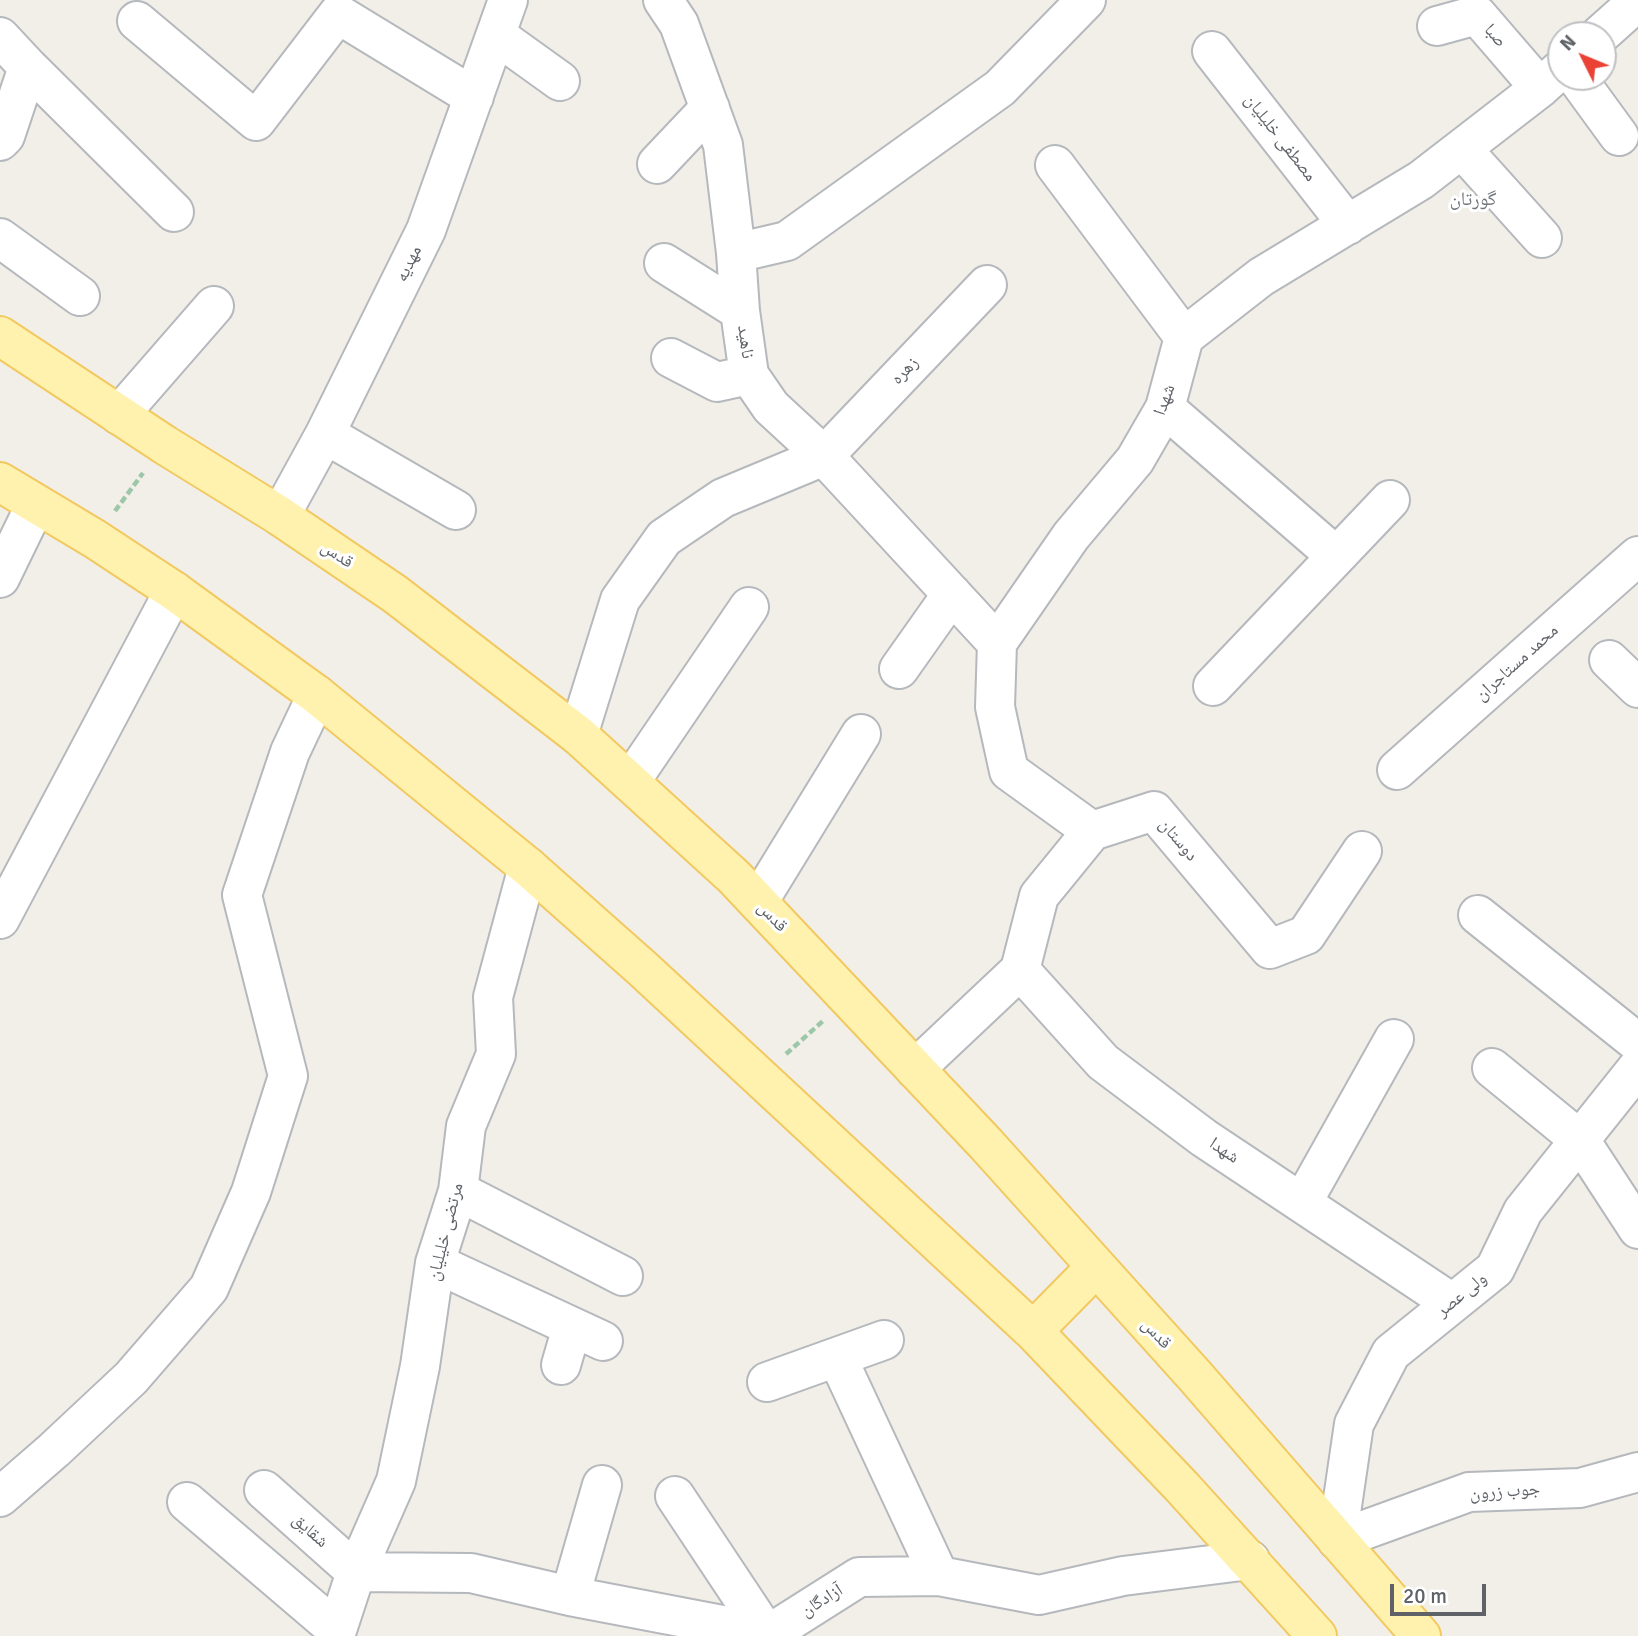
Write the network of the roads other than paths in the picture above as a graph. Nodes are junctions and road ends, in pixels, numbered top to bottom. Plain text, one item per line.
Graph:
1 (508, 0) edge
2 (663, 0) edge
3 (1086, 0) edge
4 (137, 21) dead end
5 (1437, 26) dead end
6 (496, 36) junction
7 (0, 37) edge
8 (1212, 51) dead end
9 (28, 67) junction
10 (1547, 76) edge
11 (560, 81) dead end
12 (1547, 81) edge
13 (1586, 91) edge
14 (474, 97) junction
15 (710, 108) junction
16 (1619, 136) dead end
17 (0, 141) edge
18 (1462, 149) junction
19 (657, 164) dead end
20 (1055, 165) dead end
21 (174, 212) dead end
22 (1348, 225) junction
23 (0, 238) edge
24 (1542, 238) dead end
25 (736, 253) junction
26 (664, 263) dead end
27 (987, 285) dead end
28 (80, 296) dead end
29 (214, 306) dead end
30 (740, 311) junction
31 (0, 336) edge
32 (1184, 337) junction
33 (671, 358) dead end
34 (749, 375) junction
35 (1166, 408) junction
36 (119, 415) junction
37 (325, 434) junction
38 (824, 456) junction
39 (0, 482) edge
40 (1390, 500) dead end
41 (36, 504) junction
42 (456, 510) dead end
43 (280, 516) junction
44 (1336, 556) junction
45 (1638, 556) edge
46 (0, 578) edge
47 (174, 591) junction
48 (952, 594) junction
49 (749, 607) dead end
50 (997, 643) junction
51 (1609, 660) dead end
52 (899, 669) dead end
53 (1213, 686) dead end
54 (1638, 688) edge
55 (317, 695) junction
56 (861, 734) dead end
57 (578, 735) junction
58 (1397, 770) dead end
59 (629, 782) junction
60 (1092, 831) junction
61 (1362, 851) dead end
62 (528, 867) junction
63 (758, 902) junction
64 (1478, 915) dead end
65 (0, 919) edge
66 (1020, 970) junction
67 (1394, 1039) dead end
68 (1638, 1043) edge
69 (1638, 1067) edge
70 (1492, 1068) dead end
71 (915, 1069) junction
72 (1580, 1140) junction
73 (458, 1191) junction
74 (1302, 1203) junction
75 (1638, 1229) edge
76 (435, 1263) junction
77 (1095, 1268) junction
78 (623, 1276) dead end
79 (1452, 1303) junction
80 (1033, 1331) junction
81 (884, 1340) dead end
82 (837, 1357) junction
83 (561, 1366) dead end
84 (767, 1382) dead end
85 (1638, 1472) edge
86 (602, 1485) dead end
87 (264, 1490) dead end
88 (675, 1496) dead end
89 (0, 1497) edge
90 (187, 1502) dead end
91 (1337, 1540) junction
92 (1250, 1560) junction
93 (356, 1572) junction
94 (939, 1576) junction
95 (570, 1596) junction
96 (336, 1633) edge
97 (769, 1635) edge
98 (1317, 1636) edge
99 (1421, 1636) edge

1 - 6 street, مهدیه
2 - 15 street, ناهید
3 - 25 street
4 - 14 street
5 - 10 street, صبا
6 - 11 street
6 - 14 street, مهدیه
7 - 9 street
8 - 22 street, مصطفی خلیلیان
9 - 17 street
9 - 21 street
12 - 18 street
13 - 16 street
14 - 37 street, مهدیه
15 - 19 street
15 - 25 street, ناهید
18 - 22 street
18 - 24 street
20 - 32 street
22 - 32 street
23 - 28 street
25 - 30 street, ناهید
26 - 30 street
27 - 38 street, زهره
29 - 36 street
30 - 34 street, ناهید
31 - 36 main road, قدس
32 - 35 street, شهدا
33 - 34 street
34 - 38 street, ناهید
35 - 44 street
35 - 50 street, شهدا
36 - 43 main road, قدس
37 - 42 street
37 - 43 street, مهدیه
38 - 48 street, ناهید
38 - 57 street
39 - 41 main road
40 - 44 street
41 - 46 street
41 - 47 main road
43 - 57 main road, قدس
44 - 53 street
45 - 58 street, محمد مستاجران
47 - 55 main road
47 - 65 street
48 - 50 street, ناهید
48 - 52 street
49 - 59 street
50 - 60 street
51 - 54 street
55 - 62 main road
55 - 89 street
56 - 63 street
57 - 59 main road, قدس
59 - 63 main road, قدس
60 - 61 street, دوستان
60 - 66 street
62 - 73 street, مرتضی خلیلیان
62 - 80 main road
63 - 71 main road, قدس
64 - 68 street
66 - 71 street
66 - 74 street, شهدا
67 - 74 street
69 - 72 street, ولی عصر
70 - 72 street
71 - 77 main road, قدس
72 - 75 street
72 - 79 street, ولی عصر
73 - 76 street, مرتضی خلیلیان
73 - 78 street
74 - 79 street, شهدا
76 - 83 street
76 - 93 street, مرتضی خلیلیان
77 - 80 main road
77 - 91 main road, قدس
79 - 91 street, ولی عصر
80 - 92 main road
81 - 82 street
82 - 84 street
82 - 94 street
85 - 91 street, جوب زرون
86 - 95 street
87 - 93 street, شقایق
88 - 97 street
90 - 96 street
91 - 99 main road, قدس
92 - 94 street, آزادگان
92 - 98 main road
93 - 95 street
93 - 96 street, مرتضی خلیلیان
94 - 97 street, آزادگان
95 - 97 street

